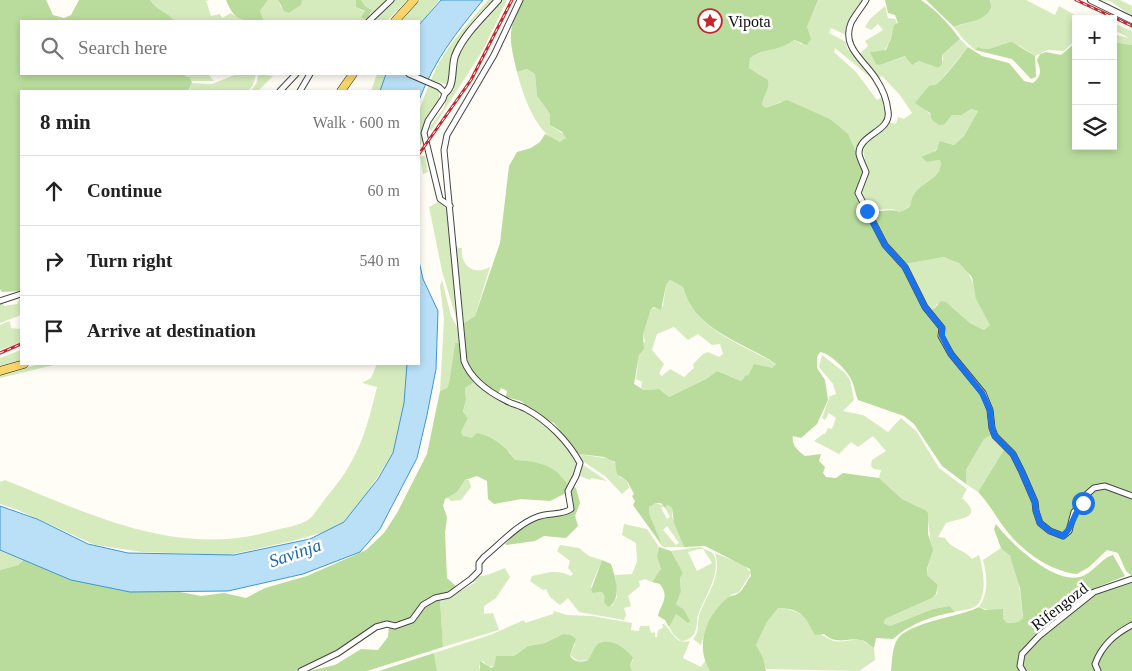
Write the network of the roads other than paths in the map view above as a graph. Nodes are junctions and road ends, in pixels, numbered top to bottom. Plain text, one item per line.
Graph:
1 (391, 0) edge
2 (414, 0) edge
3 (498, 0) edge
4 (520, 0) edge
5 (866, 0) edge
6 (1091, 0) edge
7 (370, 20) edge
8 (396, 20) edge
9 (1132, 20) edge
10 (295, 75) edge
11 (309, 75) edge
12 (352, 75) edge
13 (412, 75) edge
14 (281, 90) edge
15 (301, 90) edge
16 (342, 90) edge
17 (445, 93) junction
18 (450, 206) junction
19 (20, 294) edge
20 (0, 301) edge
21 (21, 365) edge
22 (0, 371) edge
23 (1132, 496) edge
24 (1132, 580) edge
25 (1132, 624) edge
26 (301, 671) edge
27 (1022, 671) edge
28 (1098, 671) edge

1 - 7 street
2 - 8 main road
3 - 17 street
4 - 18 street
5 - 23 street
6 - 9 street
10 - 14 street
11 - 15 street
12 - 16 main road
13 - 17 street
17 - 18 street
18 - 26 street
19 - 20 street
21 - 22 main road
24 - 27 street, Rifengozd
25 - 28 street

